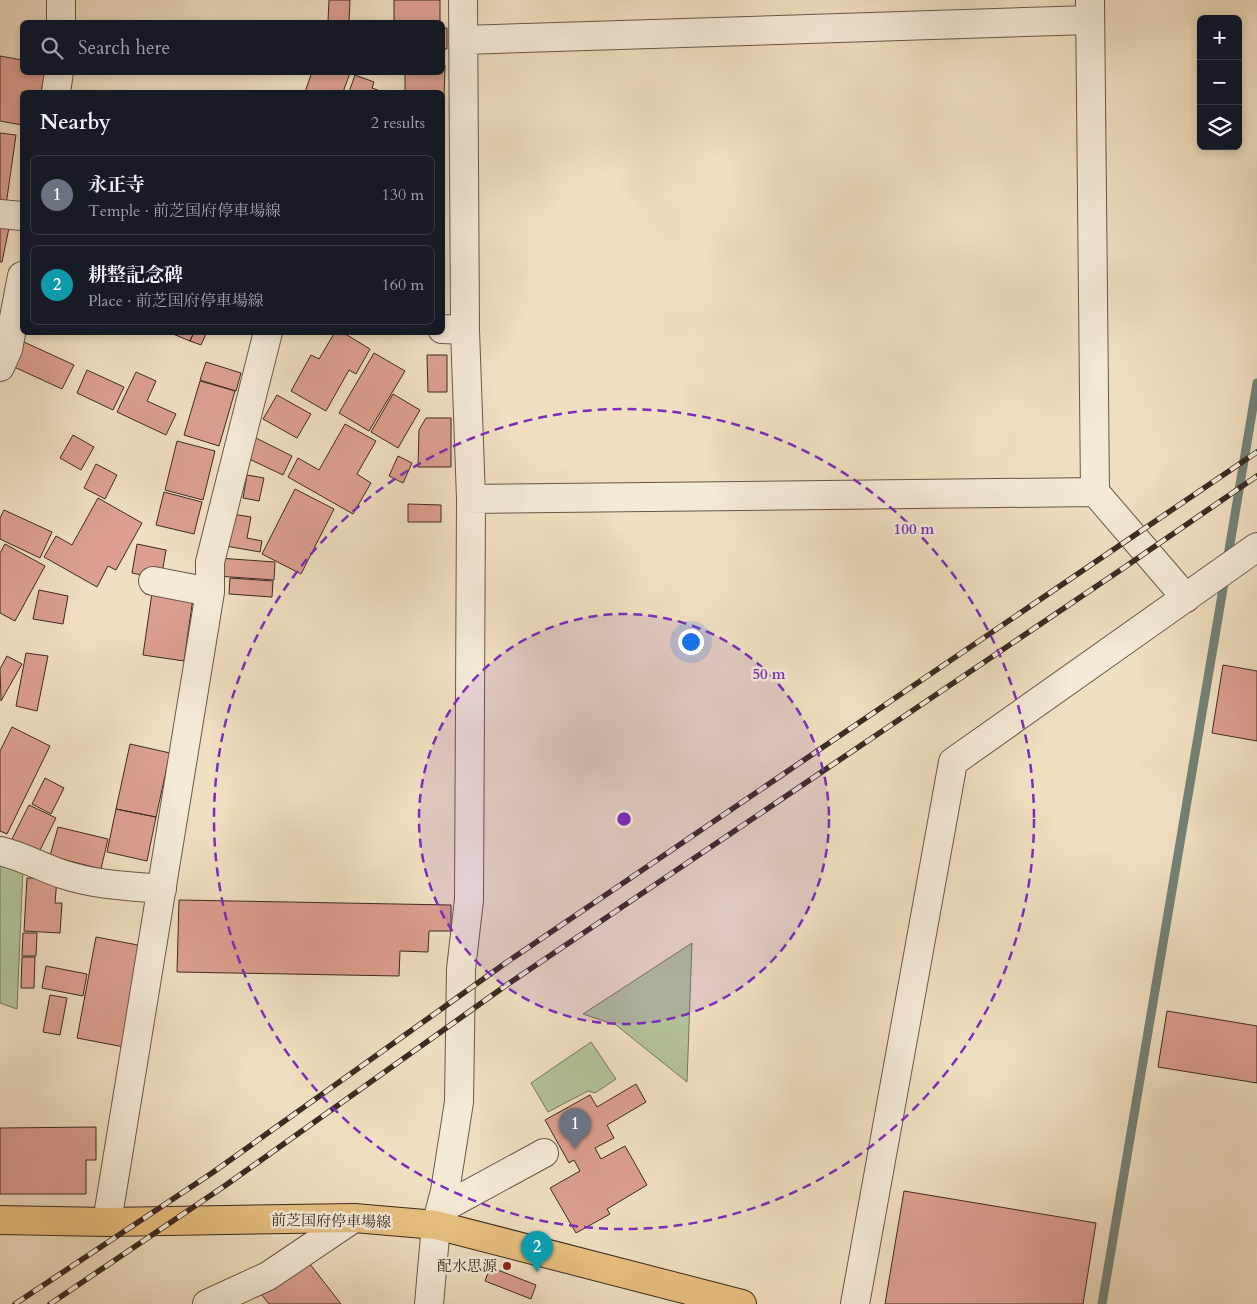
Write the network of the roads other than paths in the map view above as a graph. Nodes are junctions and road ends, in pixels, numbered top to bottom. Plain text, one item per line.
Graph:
1 (61, 0) edge
2 (463, 0) edge
3 (1090, 10) edge
4 (62, 20) edge
5 (464, 40) junction
6 (59, 75) edge
7 (56, 90) edge
8 (0, 214) edge
9 (20, 216) edge
10 (20, 286) edge
11 (454, 329) edge
12 (267, 335) edge
13 (0, 367) edge
14 (1095, 492) junction
15 (470, 499) junction
16 (1257, 547) edge
17 (153, 581) dead end
18 (210, 592) junction
19 (1186, 598) junction
20 (0, 851) edge
21 (162, 889) junction
22 (544, 1154) dead end
23 (438, 1217) junction
24 (354, 1218) junction
25 (0, 1220) edge
26 (107, 1222) junction
27 (207, 1304) edge
28 (429, 1304) edge
29 (742, 1304) edge
30 (855, 1304) edge

1 - 4 street
2 - 5 street
3 - 5 street
3 - 14 street
5 - 11 street
6 - 7 street
8 - 9 street
10 - 13 street
11 - 15 street
12 - 18 street
14 - 15 street
14 - 19 street
15 - 23 street
16 - 19 street
17 - 18 street
18 - 21 street
19 - 30 street
20 - 21 street
21 - 26 street
22 - 23 street
23 - 24 main road, 前芝国府停車場線
23 - 28 street
23 - 29 main road, 前芝国府停車場線
24 - 26 main road, 前芝国府停車場線
24 - 27 street
25 - 26 main road, 前芝国府停車場線

